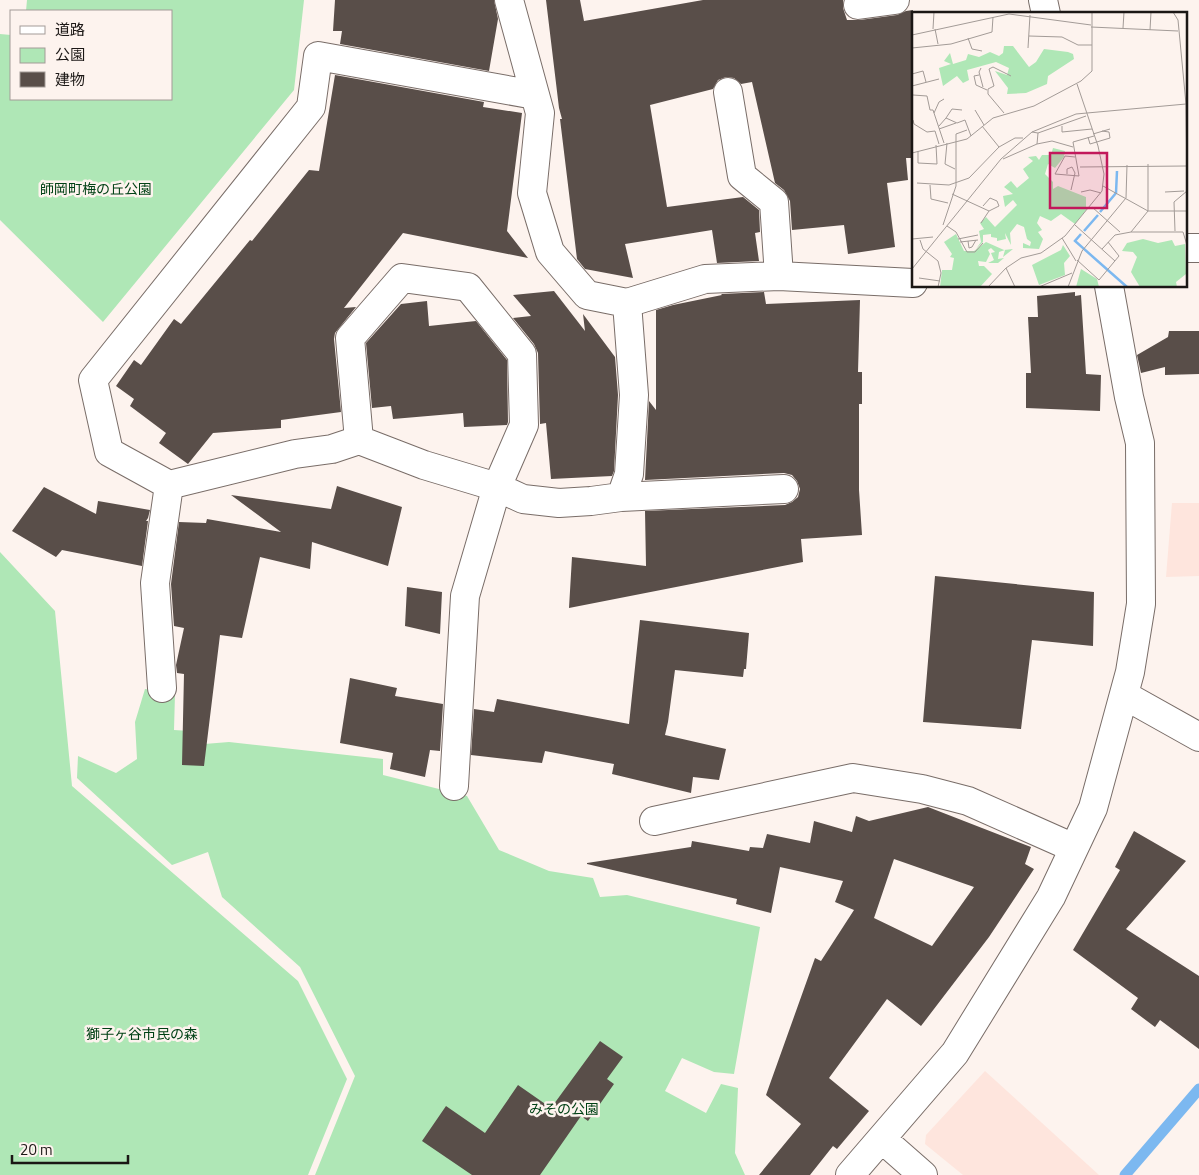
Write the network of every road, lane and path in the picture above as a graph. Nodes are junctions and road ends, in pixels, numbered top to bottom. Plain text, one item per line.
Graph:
1 (509, 0) edge
2 (895, 0) edge
3 (858, 5) dead end
4 (728, 92) dead end
5 (535, 95) junction
6 (1186, 248) edge
7 (1199, 248) edge
8 (779, 276) junction
9 (912, 283) edge
10 (1108, 288) edge
11 (626, 303) junction
12 (360, 440) junction
13 (169, 485) junction
14 (497, 488) junction
15 (784, 489) dead end
16 (621, 496) junction
17 (162, 688) dead end
18 (1124, 695) junction
19 (1199, 737) edge
20 (454, 786) dead end
21 (654, 821) dead end
22 (1074, 848) junction
23 (882, 1139) junction
24 (850, 1175) edge
25 (922, 1175) edge

1 - 5 street
2 - 3 street
4 - 8 street
5 - 11 street
5 - 13 street
6 - 7 street
8 - 9 street
8 - 11 street
10 - 18 street
11 - 16 street
12 - 13 street
12 - 14 street
12 - 14 street
13 - 17 street
14 - 16 street
14 - 20 street
15 - 16 street
18 - 19 street
18 - 22 street
21 - 22 street
22 - 23 street
23 - 24 street
23 - 25 street

